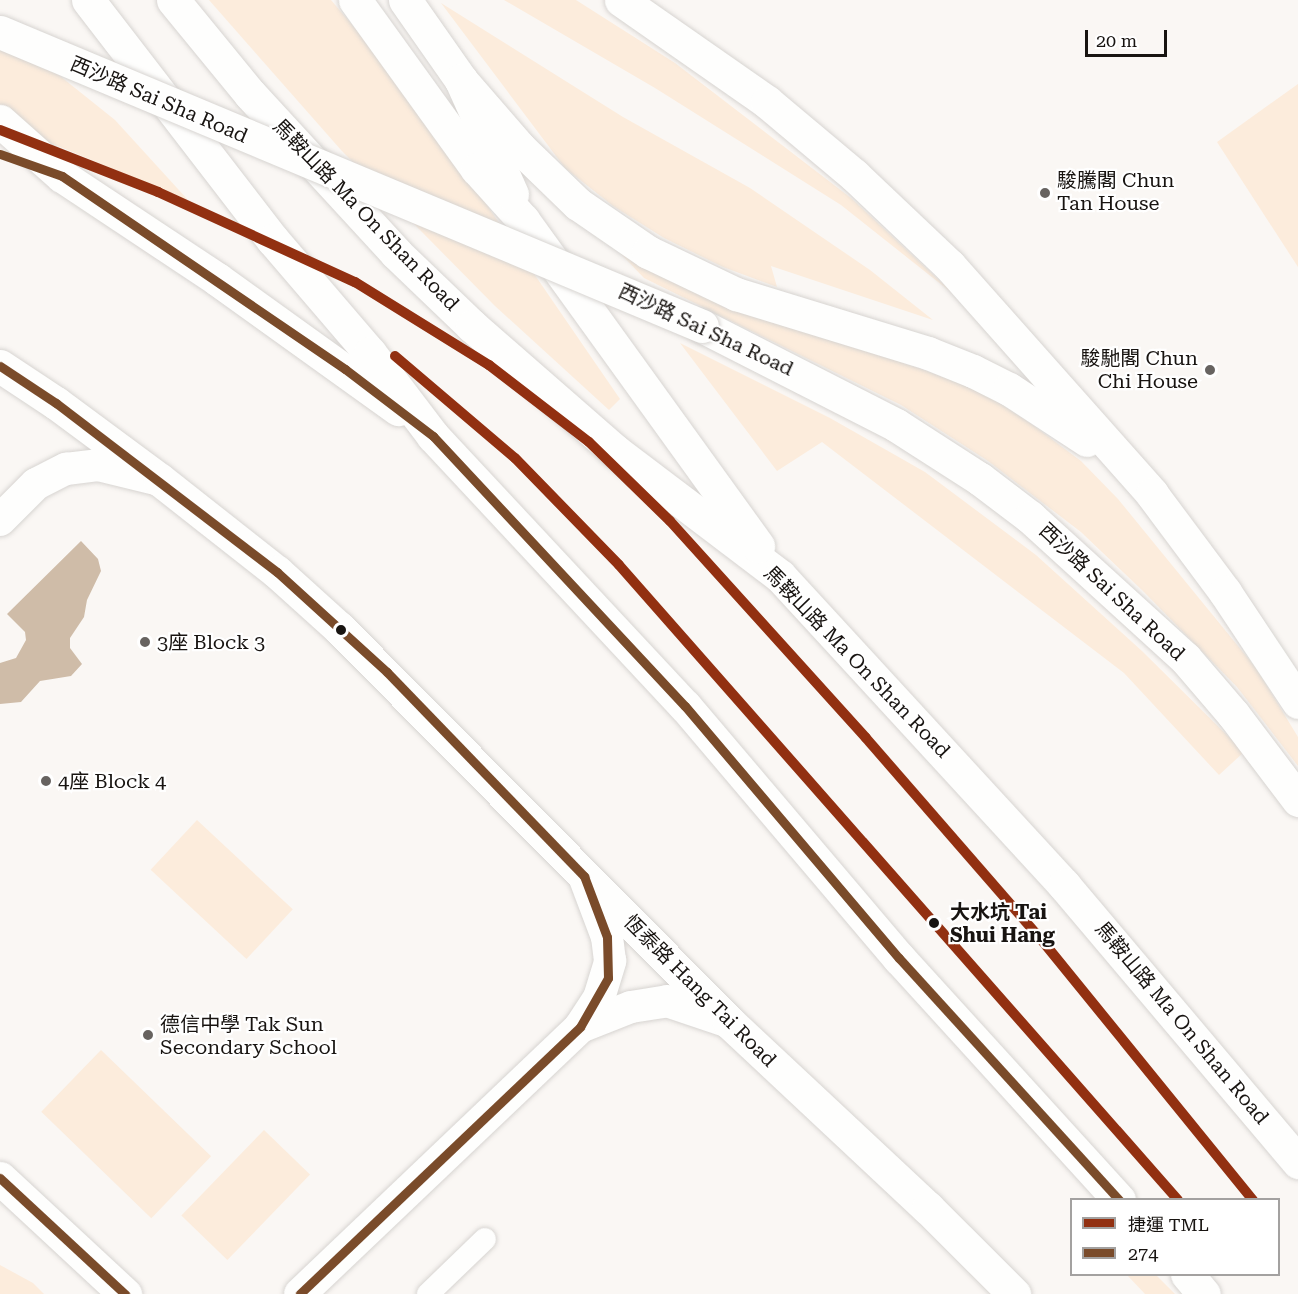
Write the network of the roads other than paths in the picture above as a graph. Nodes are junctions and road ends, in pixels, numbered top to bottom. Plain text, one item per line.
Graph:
1 (88, 0) edge
2 (173, 0) edge
3 (354, 0) edge
4 (405, 0) edge
5 (621, 0) edge
6 (0, 32) edge
7 (461, 80) junction
8 (0, 121) edge
9 (0, 154) edge
10 (62, 176) junction
11 (523, 220) junction
12 (0, 366) edge
13 (433, 436) junction
14 (1134, 476) junction
15 (160, 480) junction
16 (0, 520) edge
17 (780, 576) junction
18 (1298, 702) edge
19 (1298, 800) edge
20 (584, 876) junction
21 (729, 1022) junction
22 (580, 1027) junction
23 (1298, 1162) edge
24 (0, 1179) edge
25 (1117, 1198) edge
26 (485, 1239) dead end
27 (1188, 1276) edge
28 (125, 1294) edge
29 (300, 1294) edge
30 (428, 1294) edge
31 (1014, 1294) edge
32 (1204, 1294) edge

1 - 13 main road
2 - 17 main road, 馬鞍山路 Ma On Shan Road
3 - 11 main road
4 - 7 main road
5 - 14 main road
6 - 19 main road, 西沙路 Sai Sha Road, bridge
7 - 11 main road
7 - 14 main road
8 - 10 main road
9 - 10 main road
10 - 13 main road
11 - 17 main road
12 - 15 main road, 恆泰路 Hang Tai Road
13 - 25 main road
14 - 18 main road
15 - 16 street
15 - 20 main road, 恆泰路 Hang Tai Road
17 - 23 main road, 馬鞍山路 Ma On Shan Road
20 - 21 main road, 恆泰路 Hang Tai Road
20 - 22 street
21 - 22 street
21 - 31 main road, 恆泰路 Hang Tai Road
22 - 29 street
24 - 28 main road
26 - 30 street
27 - 32 main road

